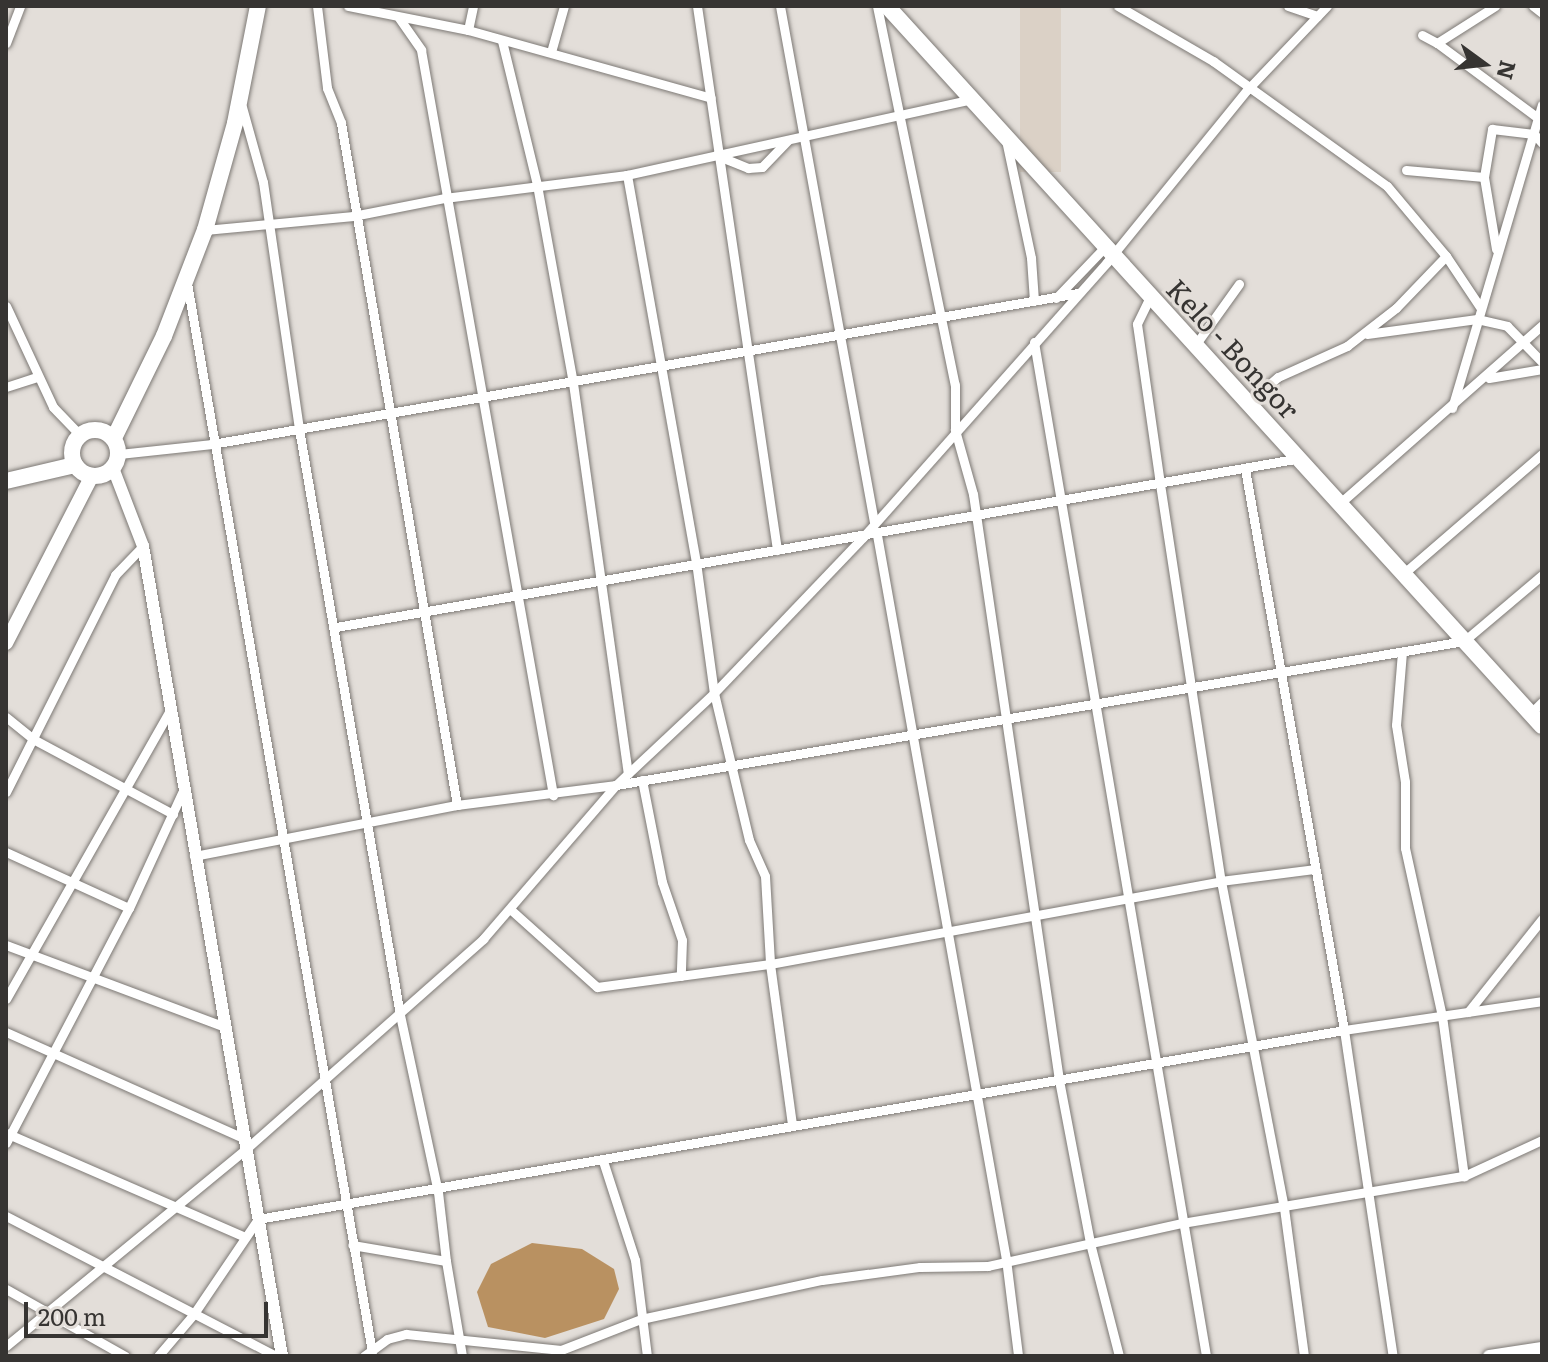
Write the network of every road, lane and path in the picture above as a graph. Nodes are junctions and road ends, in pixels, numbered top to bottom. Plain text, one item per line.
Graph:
1 (20, 6) edge
2 (258, 6) edge
3 (317, 6) edge
4 (348, 6) edge
5 (473, 6) edge
6 (564, 6) edge
7 (697, 6) edge
8 (780, 6) edge
9 (877, 6) edge
10 (887, 6) edge
11 (1118, 6) edge
12 (1288, 6) edge
13 (1327, 6) edge
14 (1495, 6) edge
15 (1533, 6) edge
16 (1542, 13) edge
17 (1317, 16) junction
18 (399, 18) junction
19 (468, 30) junction
20 (1422, 35) dead end
21 (502, 41) junction
22 (6, 43) edge
23 (1437, 43) junction
24 (551, 52) junction
25 (1247, 90) junction
26 (711, 98) junction
27 (239, 100) junction
28 (969, 100) junction
29 (1542, 105) edge
30 (899, 115) junction
31 (1538, 118) junction
32 (1534, 134) junction
33 (807, 136) junction
34 (788, 140) junction
35 (1006, 140) junction
36 (1542, 143) edge
37 (716, 155) junction
38 (1406, 170) dead end
39 (627, 175) junction
40 (1484, 177) junction
41 (537, 185) junction
42 (445, 198) junction
43 (353, 216) junction
44 (270, 226) junction
45 (205, 230) junction
46 (1108, 252) junction
47 (1496, 253) junction
48 (1446, 256) junction
49 (187, 283) junction
50 (1239, 284) dead end
51 (1079, 293) junction
52 (1150, 297) junction
53 (1056, 298) junction
54 (1034, 301) junction
55 (6, 306) edge
56 (1480, 307) junction
57 (940, 318) junction
58 (1477, 319) junction
59 (1542, 325) edge
60 (1362, 335) junction
61 (841, 336) junction
62 (1034, 342) junction
63 (1525, 342) junction
64 (1196, 344) junction
65 (749, 351) junction
66 (1542, 362) edge
67 (661, 368) junction
68 (1542, 369) edge
69 (36, 377) junction
70 (1486, 379) junction
71 (573, 383) junction
72 (8, 384) edge
73 (479, 398) junction
74 (1249, 402) junction
75 (1452, 408) junction
76 (387, 411) junction
77 (299, 429) junction
78 (955, 430) junction
79 (212, 444) junction
80 (111, 447) junction
81 (76, 449) junction
82 (1542, 454) edge
83 (1300, 458) junction
84 (1245, 469) junction
85 (92, 476) junction
86 (6, 481) edge
87 (1160, 484) junction
88 (1062, 502) junction
89 (1339, 504) junction
90 (975, 517) junction
91 (874, 522) junction
92 (877, 535) junction
93 (863, 537) junction
94 (143, 546) junction
95 (777, 550) junction
96 (696, 562) junction
97 (1403, 574) junction
98 (1542, 575) edge
99 (604, 579) junction
100 (517, 597) junction
101 (427, 610) junction
102 (336, 627) junction
103 (1464, 641) junction
104 (6, 643) edge
105 (1402, 652) junction
106 (1282, 671) junction
107 (1192, 685) junction
108 (714, 693) junction
109 (1098, 702) junction
110 (169, 712) junction
111 (1538, 714) edge
112 (6, 717) edge
113 (1005, 719) junction
114 (912, 734) junction
115 (33, 739) junction
116 (731, 764) junction
117 (628, 773) junction
118 (642, 780) junction
119 (616, 785) junction
120 (122, 788) junction
121 (6, 792) edge
122 (182, 793) junction
123 (553, 795) junction
124 (457, 805) junction
125 (173, 814) junction
126 (369, 823) junction
127 (285, 839) junction
128 (6, 852) edge
129 (194, 856) junction
130 (1315, 869) junction
131 (68, 881) junction
132 (1221, 881) junction
133 (1132, 898) junction
134 (129, 908) junction
135 (510, 909) junction
136 (1035, 915) junction
137 (1542, 919) edge
138 (946, 930) junction
139 (6, 945) edge
140 (28, 953) junction
141 (770, 964) junction
142 (681, 976) junction
143 (92, 978) junction
144 (6, 999) edge
145 (1542, 1001) edge
146 (1468, 1012) junction
147 (400, 1015) junction
148 (1442, 1016) junction
149 (225, 1027) junction
150 (1344, 1030) junction
151 (6, 1032) edge
152 (1250, 1049) junction
153 (51, 1053) junction
154 (1157, 1064) junction
155 (324, 1080) junction
156 (1059, 1080) junction
157 (974, 1097) junction
158 (792, 1125) junction
159 (7, 1137) edge
160 (1542, 1140) edge
161 (246, 1144) junction
162 (603, 1161) junction
163 (1464, 1176) junction
164 (438, 1192) junction
165 (1369, 1194) junction
166 (344, 1203) junction
167 (176, 1208) junction
168 (1284, 1208) junction
169 (6, 1216) edge
170 (258, 1219) junction
171 (1182, 1223) junction
172 (245, 1237) junction
173 (1090, 1243) junction
174 (352, 1245) junction
175 (1006, 1259) junction
176 (446, 1261) junction
177 (105, 1269) junction
178 (6, 1289) edge
179 (48, 1313) junction
180 (193, 1315) junction
181 (641, 1319) junction
182 (459, 1340) junction
183 (6, 1346) edge
184 (1542, 1348) edge
185 (369, 1354) edge
186 (125, 1356) edge
187 (158, 1356) edge
188 (279, 1356) edge
189 (462, 1356) edge
190 (647, 1356) edge
191 (1018, 1356) edge
192 (1119, 1356) edge
193 (1206, 1356) edge
194 (1304, 1356) edge
195 (1393, 1356) edge
196 (1489, 1356) edge

1 - 22 street
2 - 27 highway
3 - 43 street
4 - 18 street
5 - 19 street
6 - 24 street
7 - 26 street
8 - 33 street
9 - 30 street
10 - 28 highway, Kelo - Bongor
11 - 25 street
12 - 17 street
13 - 17 street
14 - 23 street
15 - 16 street
17 - 25 street
18 - 19 street
18 - 42 street
19 - 21 street
20 - 23 street
21 - 24 street
21 - 41 street
23 - 31 street
24 - 26 street
25 - 46 street
25 - 48 street
26 - 37 street
27 - 44 street
27 - 45 highway
28 - 30 street
28 - 35 highway, Kelo - Bongor
29 - 31 street
30 - 33 street
30 - 57 street
31 - 32 street
32 - 36 street
32 - 40 street
32 - 47 street
33 - 34 street
33 - 61 street
34 - 37 street
34 - 37 street
35 - 46 highway, Kelo - Bongor
35 - 54 street
37 - 39 street
37 - 65 street
38 - 40 street
39 - 41 street
39 - 67 street
40 - 47 street
41 - 42 street
41 - 71 street
42 - 43 street
42 - 73 street
43 - 44 street
43 - 76 street
44 - 45 street
44 - 77 street
45 - 49 highway
46 - 51 street
46 - 52 highway, Kelo - Bongor
46 - 53 street
47 - 56 street
48 - 56 street
48 - 60 street
49 - 79 street
49 - 80 highway
50 - 64 street
51 - 53 street
51 - 62 street
52 - 64 highway, Kelo - Bongor
52 - 87 street
53 - 54 street
54 - 57 street
55 - 69 street
56 - 58 street
57 - 61 street
57 - 78 street
58 - 60 street
58 - 63 street
58 - 75 street
59 - 63 street
60 - 74 street
61 - 65 street
61 - 91 street
62 - 78 street
62 - 88 street
63 - 66 street
63 - 70 street
64 - 74 highway, Kelo - Bongor
65 - 67 street
65 - 95 street
67 - 71 street
67 - 96 street
68 - 70 street
69 - 72 street
69 - 81 street
70 - 75 street
71 - 73 street
71 - 99 street
73 - 76 street
73 - 100 street
74 - 83 highway, Kelo - Bongor
75 - 89 street
76 - 77 street
76 - 101 street
77 - 79 street
77 - 102 street
78 - 90 street
78 - 91 street
79 - 80 street
79 - 127 street
80 - 81 highway
80 - 85 highway
80 - 94 street
81 - 85 highway
81 - 86 highway
82 - 97 street
83 - 84 street
83 - 89 highway, Kelo - Bongor
84 - 87 street
84 - 106 street
85 - 104 main road
87 - 88 street
87 - 107 street
88 - 90 street
88 - 109 street
89 - 97 highway, Kelo - Bongor
90 - 92 street
90 - 113 street
91 - 93 street
92 - 93 street
92 - 114 street
93 - 95 street
93 - 108 street
94 - 110 street
94 - 115 street
95 - 96 street
96 - 99 street
96 - 108 street
97 - 103 highway, Kelo - Bongor
98 - 103 street
99 - 100 street
99 - 117 street
100 - 101 street
100 - 123 street
101 - 102 street
101 - 124 street
102 - 126 street
103 - 105 street
103 - 111 highway, Kelo - Bongor
105 - 106 street
105 - 148 street
106 - 107 street
106 - 130 street
107 - 109 street
107 - 132 street
108 - 116 street
108 - 117 street
109 - 113 street
109 - 133 street
110 - 120 street
110 - 122 street
112 - 115 street
113 - 114 street
113 - 136 street
114 - 116 street
114 - 138 street
115 - 120 street
115 - 121 street
116 - 118 street
116 - 141 street
117 - 119 street
118 - 119 street
118 - 142 street
119 - 123 street
119 - 135 street
120 - 125 street
120 - 131 street
122 - 125 street
122 - 129 street
123 - 124 street
124 - 126 street
125 - 134 street
126 - 127 street
126 - 147 street
127 - 129 street
127 - 155 street
128 - 131 street
129 - 149 street
130 - 132 street
130 - 150 street
131 - 134 street
131 - 140 street
132 - 133 street
132 - 152 street
133 - 136 street
133 - 154 street
134 - 143 street
135 - 142 street
135 - 147 street
136 - 138 street
136 - 156 street
137 - 146 street
138 - 141 street
138 - 157 street
139 - 140 street
140 - 143 street
140 - 144 street
141 - 142 street
141 - 158 street
143 - 149 street
143 - 153 street
145 - 146 street
146 - 148 street
147 - 155 street
147 - 164 street
148 - 150 street
148 - 163 street
149 - 161 street
150 - 152 street
150 - 165 street
151 - 153 street
152 - 154 street
152 - 168 street
153 - 159 street
153 - 161 street
154 - 156 street
154 - 171 street
155 - 161 street
155 - 166 street
156 - 157 street
156 - 173 street
157 - 158 street
157 - 175 street
158 - 162 street
159 - 167 street
160 - 163 street
161 - 167 street
161 - 170 street
162 - 164 street
162 - 181 street
163 - 165 street
164 - 166 street
164 - 176 street
165 - 168 street
165 - 195 street
166 - 170 street
166 - 174 street
167 - 172 street
167 - 177 street
168 - 171 street
168 - 194 street
169 - 177 street
170 - 172 street
170 - 188 street
171 - 173 street
171 - 193 street
172 - 180 street
173 - 175 street
173 - 192 street
174 - 176 street
174 - 185 street
175 - 181 street
175 - 191 street
176 - 182 street
177 - 179 street
177 - 180 street
178 - 179 street
179 - 183 street
179 - 186 street
180 - 187 street
180 - 188 street
181 - 182 street
181 - 190 street
182 - 185 street
182 - 189 street
184 - 196 street

